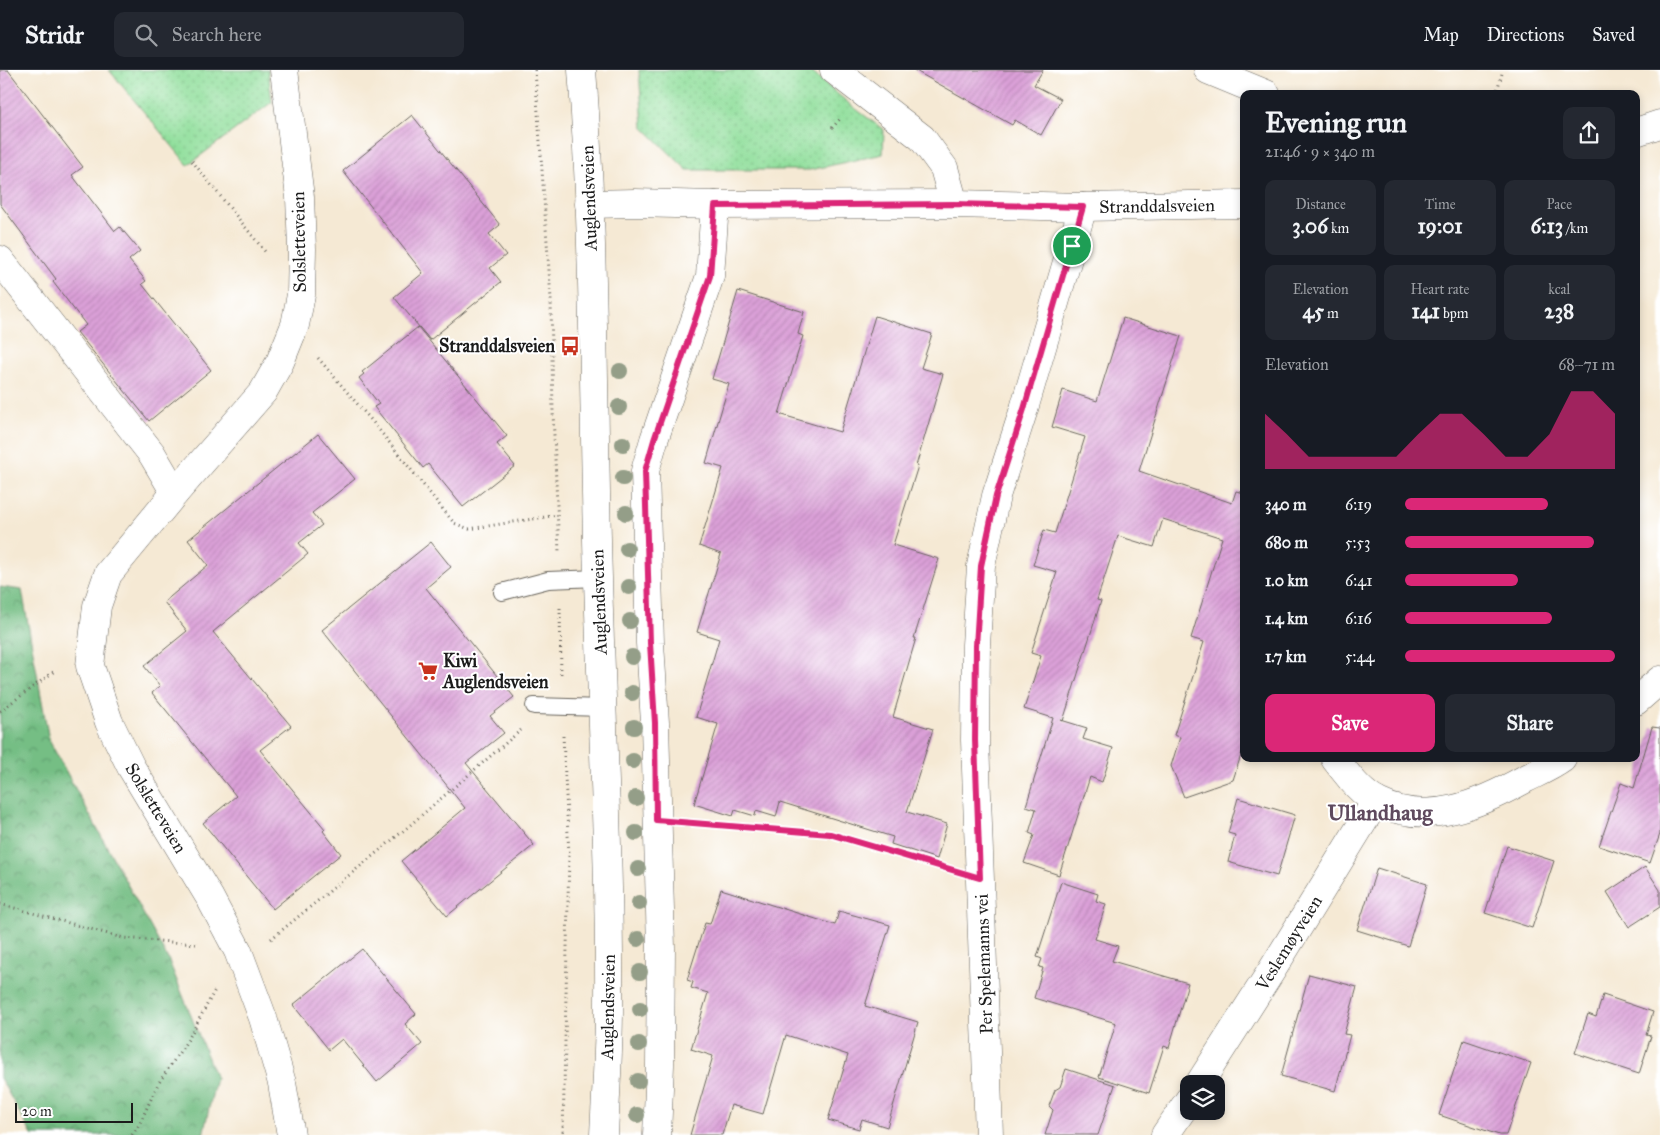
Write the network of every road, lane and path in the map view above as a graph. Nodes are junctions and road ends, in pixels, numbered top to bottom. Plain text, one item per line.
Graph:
1 (284, 70) edge
2 (582, 70) edge
3 (834, 70) edge
4 (1208, 70) edge
5 (1503, 70) edge
6 (1256, 90) edge
7 (1497, 90) edge
8 (1660, 124) edge
9 (1640, 131) edge
10 (192, 161) dead end
11 (589, 204) junction
12 (954, 204) junction
13 (1240, 204) edge
14 (715, 206) junction
15 (1083, 207) junction
16 (0, 260) edge
17 (301, 295) junction
18 (295, 325) junction
19 (175, 493) junction
20 (558, 515) dead end
21 (598, 578) junction
22 (502, 592) dead end
23 (90, 666) junction
24 (1660, 680) edge
25 (1640, 698) edge
26 (541, 706) joint
27 (603, 708) junction
28 (0, 711) edge
29 (1337, 762) edge
30 (1557, 762) edge
31 (1376, 802) junction
32 (656, 820) junction
33 (980, 878) junction
34 (0, 904) edge
35 (238, 951) junction
36 (1205, 1075) edge
37 (1180, 1113) edge
38 (132, 1135) edge
39 (290, 1135) edge
40 (604, 1135) edge
41 (657, 1135) edge
42 (989, 1135) edge
43 (1165, 1135) edge

1 - 17 street, Solsletteveien
2 - 11 street, Auglendsveien
3 - 12 street
4 - 6 street
5 - 7 path
8 - 9 street
10 - 17 path
11 - 14 street, Stranddalsveien
11 - 21 street, Auglendsveien
12 - 14 street, Stranddalsveien
12 - 15 street, Stranddalsveien
13 - 15 street, Stranddalsveien
14 - 32 street
15 - 33 street, Per Spelemanns vei
16 - 19 street
17 - 18 street, Solsletteveien
18 - 19 street, Solsletteveien
18 - 20 path
19 - 23 street, Solsletteveien
21 - 22 lane
21 - 27 street, Auglendsveien
23 - 28 path
23 - 35 street, Solsletteveien
24 - 25 street
26 - 27 lane
26 - 35 path
27 - 40 street, Auglendsveien
29 - 31 street
30 - 31 street
31 - 36 street, Veslemøyveien
32 - 33 path
32 - 41 street
33 - 42 street, Per Spelemanns vei
34 - 35 path
35 - 38 path
35 - 39 street, Solsletteveien
37 - 43 street

